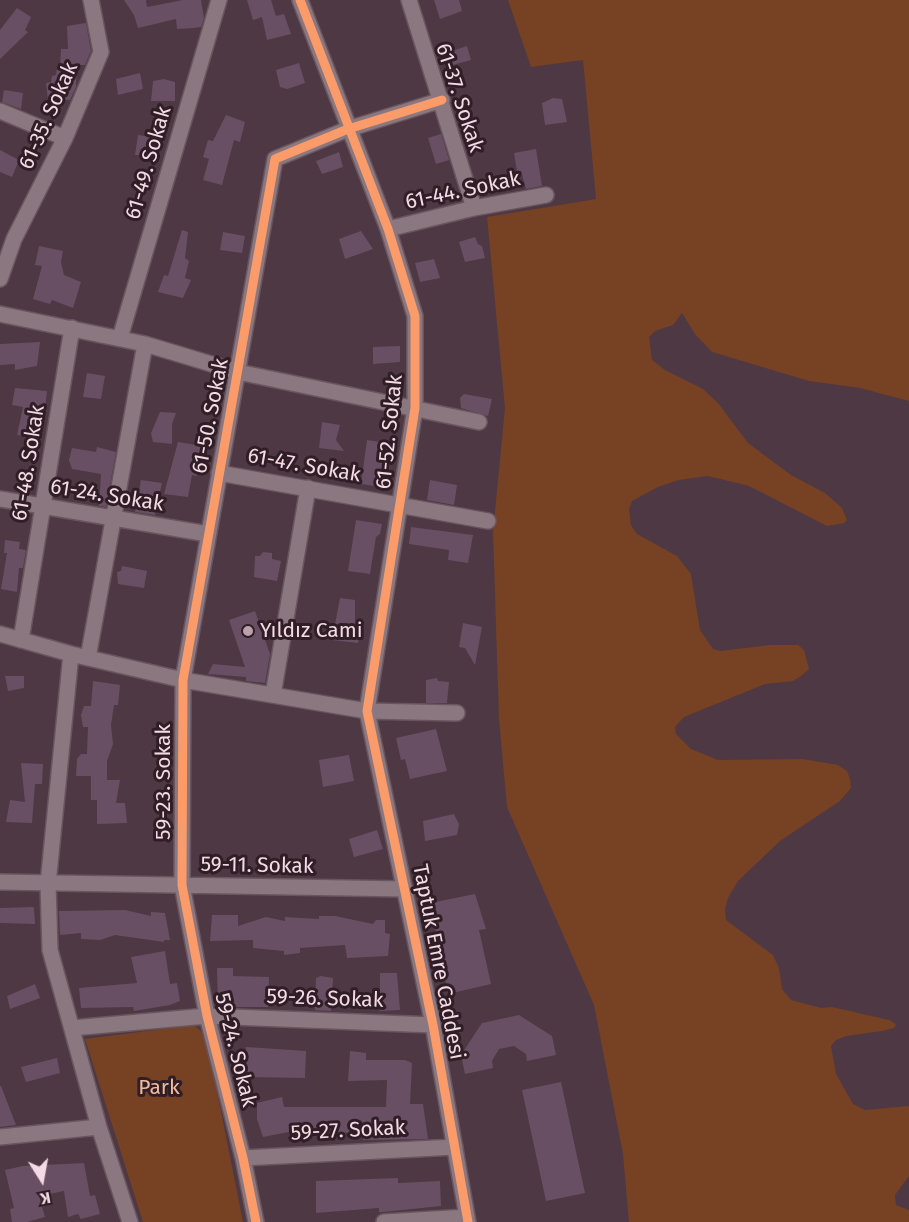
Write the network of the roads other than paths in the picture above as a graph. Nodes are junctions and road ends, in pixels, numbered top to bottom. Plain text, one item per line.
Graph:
1 (91, 0) edge
2 (219, 0) edge
3 (300, 0) edge
4 (409, 0) edge
5 (441, 100) junction
6 (0, 111) edge
7 (348, 129) junction
8 (65, 138) junction
9 (546, 195) dead end
10 (474, 208) junction
11 (388, 229) junction
12 (0, 279) edge
13 (0, 314) edge
14 (72, 328) junction
15 (120, 338) junction
16 (145, 344) junction
17 (238, 372) junction
18 (415, 408) junction
19 (479, 422) dead end
20 (219, 473) junction
21 (308, 488) junction
22 (0, 499) edge
23 (400, 504) junction
24 (43, 507) junction
25 (112, 518) junction
26 (488, 521) dead end
27 (208, 534) junction
28 (0, 634) edge
29 (21, 640) junction
30 (70, 654) junction
31 (88, 658) junction
32 (183, 680) junction
33 (273, 695) junction
34 (368, 711) junction
35 (457, 713) dead end
36 (0, 882) edge
37 (48, 884) junction
38 (182, 885) junction
39 (405, 889) junction
40 (207, 1016) junction
41 (433, 1025) junction
42 (72, 1028) junction
43 (99, 1127) junction
44 (0, 1137) edge
45 (455, 1147) junction
46 (243, 1158) junction
47 (468, 1220) edge
48 (130, 1222) edge
49 (256, 1222) edge
50 (384, 1222) edge

1 - 8 street, 61-35. Sokak
2 - 15 street, 61-49. Sokak
3 - 7 street, 61-52. Sokak
4 - 5 street, 61-37. Sokak
5 - 7 street
5 - 10 street, 61-37. Sokak
6 - 8 street
7 - 11 street, 61-52. Sokak
7 - 17 street, 61-50. Sokak
8 - 12 street, 61-35. Sokak
9 - 10 street, 61-44. Sokak
10 - 11 street, 61-44. Sokak
11 - 18 street, 61-52. Sokak
13 - 14 street
14 - 15 street
14 - 24 street, 61-48. Sokak
15 - 16 street
16 - 17 street
16 - 25 street
17 - 18 street
17 - 20 street, 61-50. Sokak
18 - 19 street
18 - 23 street, 61-52. Sokak
20 - 21 street, 61-47. Sokak
20 - 27 street, 61-50. Sokak
21 - 23 street, 61-47. Sokak
21 - 33 street
22 - 24 street, 61-24. Sokak
23 - 26 street, 61-47. Sokak
23 - 34 street, 61-52. Sokak
24 - 25 street, 61-24. Sokak
24 - 29 street, 61-48. Sokak
25 - 27 street, 61-24. Sokak
25 - 31 street
27 - 32 street, 61-50. Sokak
28 - 29 street
29 - 30 street
30 - 31 street
30 - 37 street
31 - 32 street
32 - 33 street
32 - 38 street, 59-23. Sokak
33 - 34 street
34 - 35 street
34 - 39 street, Taptuk Emre Caddesi
36 - 37 street, 59-11. Sokak
37 - 38 street, 59-11. Sokak
37 - 42 street
38 - 39 street, 59-11. Sokak
38 - 40 street, 59-24. Sokak
39 - 41 street, Taptuk Emre Caddesi
40 - 41 street, 59-26. Sokak
40 - 42 street, 59-26. Sokak
40 - 46 street, 59-24. Sokak
41 - 45 street, Taptuk Emre Caddesi
42 - 43 street
43 - 44 street
43 - 48 street
45 - 46 street, 59-27. Sokak
45 - 47 street, Taptuk Emre Caddesi
46 - 49 street, 59-24. Sokak
47 - 50 street

